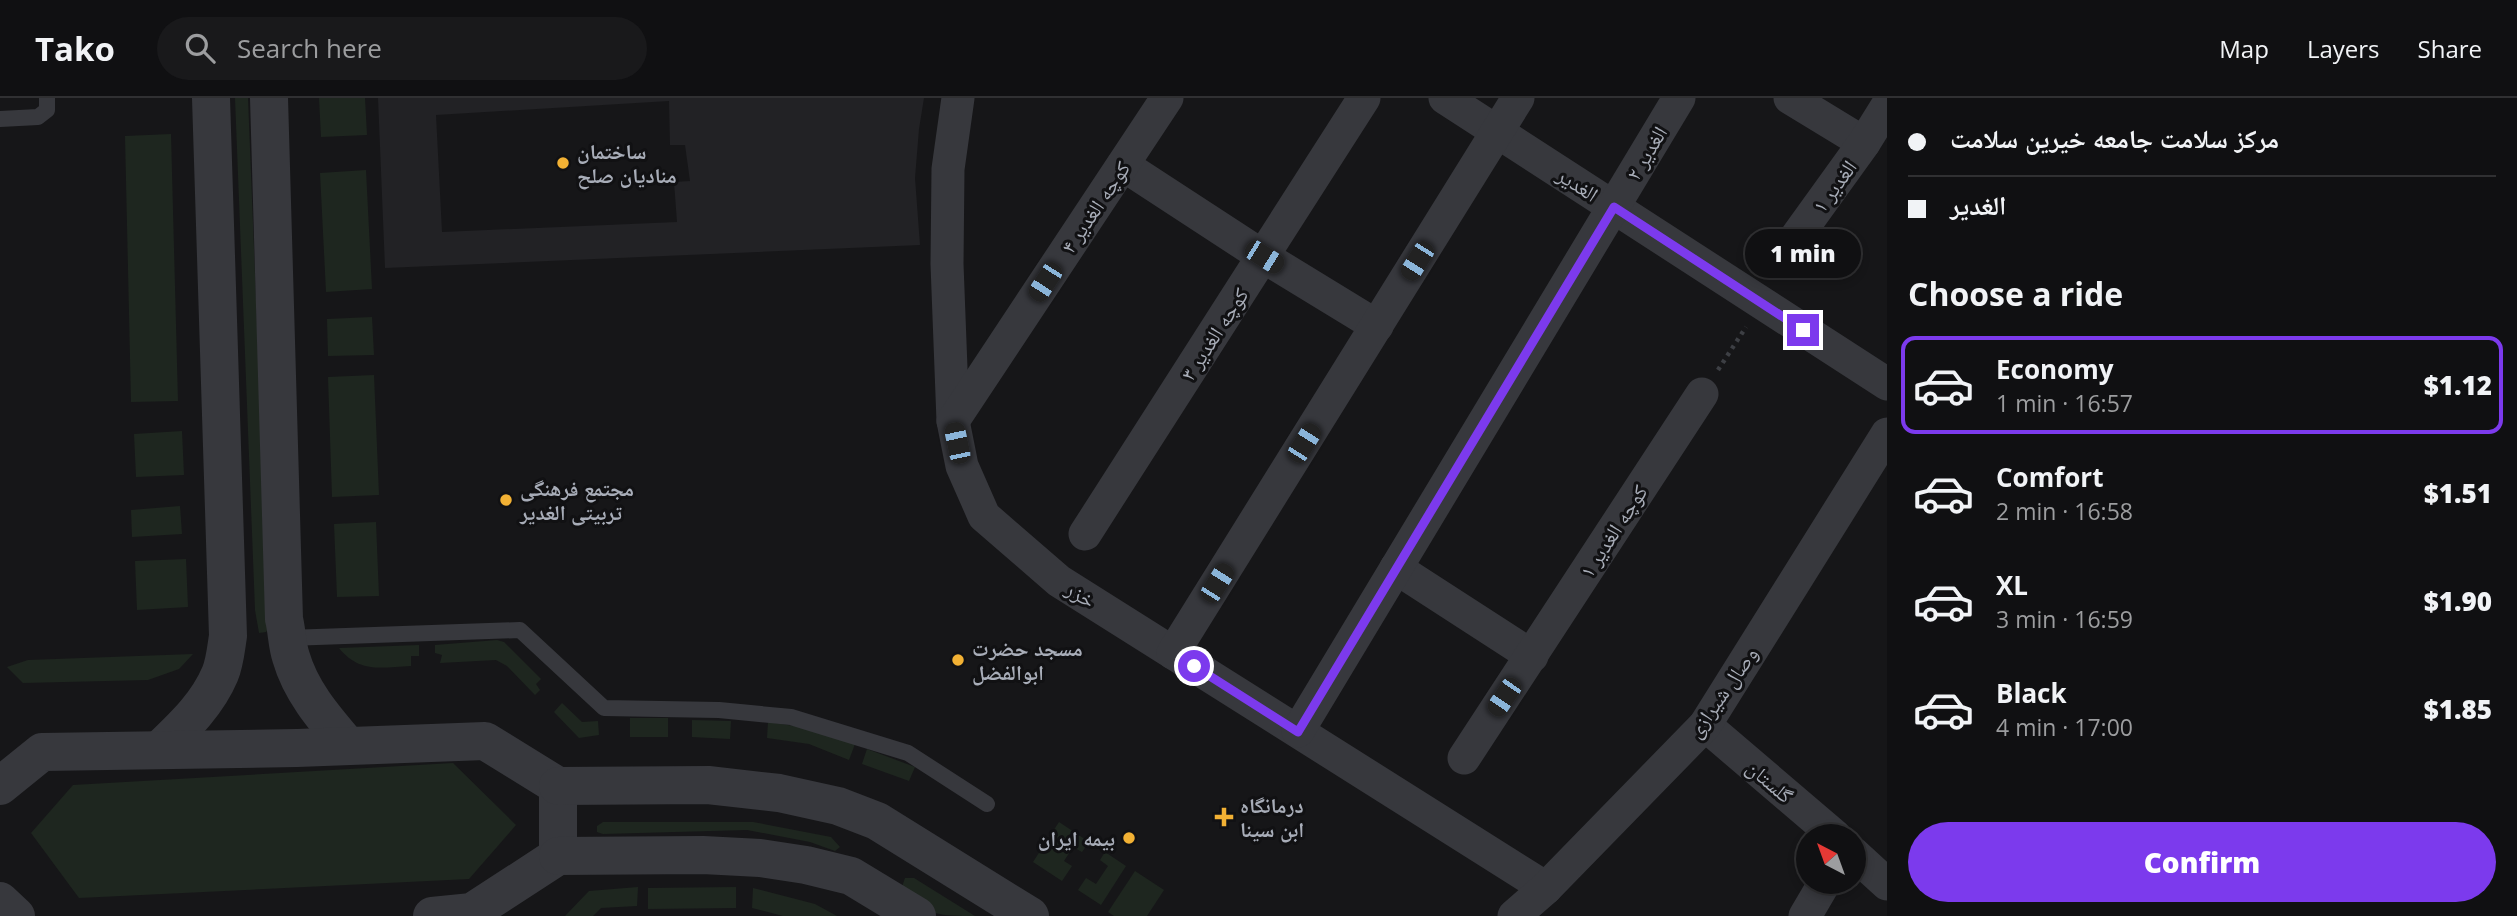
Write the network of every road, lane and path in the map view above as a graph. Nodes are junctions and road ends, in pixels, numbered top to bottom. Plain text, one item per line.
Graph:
1 (47, 98) edge
2 (211, 98) edge
3 (269, 98) edge
4 (958, 98) edge
5 (1167, 98) edge
6 (1364, 98) edge
7 (1445, 98) edge
8 (1518, 98) edge
9 (1679, 98) edge
10 (1790, 98) edge
11 (1887, 106) edge
12 (0, 119) edge
13 (1497, 132) junction
14 (1864, 143) junction
15 (1122, 165) junction
16 (1614, 207) junction
17 (1797, 236) dead end
18 (1264, 257) junction
19 (1762, 303) junction
20 (1377, 326) junction
21 (1887, 384) edge
22 (1702, 394) joint
23 (953, 421) junction
24 (1887, 434) edge
25 (1085, 534) dead end
26 (1396, 568) junction
27 (288, 638) junction
28 (1173, 653) junction
29 (1532, 656) junction
30 (1705, 725) junction
31 (1298, 732) junction
32 (348, 746) junction
33 (159, 750) junction
34 (1464, 758) dead end
35 (0, 786) edge
36 (558, 786) junction
37 (987, 804) dead end
38 (877, 821) junction
39 (1821, 824) edge
40 (558, 856) junction
41 (1866, 865) edge
42 (851, 876) junction
43 (1887, 884) edge
44 (1546, 888) junction
45 (1818, 894) edge
46 (0, 901) edge
47 (16, 916) edge
48 (432, 916) edge
49 (918, 916) edge
50 (1030, 916) edge
51 (1514, 916) edge
52 (1805, 916) edge

1 - 12 lane
2 - 33 street
3 - 27 street
4 - 23 street, خزر
5 - 15 street, کوچه الغدیر ۴
6 - 18 street, کوچه الغدیر ۳
7 - 13 street, الغدیر
8 - 13 street
9 - 16 street, ۲ الغدیر
10 - 14 street
11 - 14 street, الغدیر ۱
13 - 16 street, الغدیر
13 - 20 street
14 - 17 street, الغدیر ۱
15 - 18 street
15 - 23 street, کوچه الغدیر ۴
16 - 19 street, الغدیر
16 - 26 street, ۲ الغدیر
18 - 20 street
18 - 25 street, کوچه الغدیر ۳
19 - 21 street, الغدیر
19 - 22 path
20 - 28 street
22 - 29 street, کوچه الغدیر ۱
23 - 28 street, خزر
24 - 30 street, وصال شیرازی
26 - 29 street
26 - 31 street, ۲ الغدیر
27 - 32 street
27 - 37 lane
28 - 31 street, خزر
29 - 34 street, کوچه الغدیر ۱
30 - 39 street, گلستان
30 - 44 street, وصال شیرازی
31 - 44 street, خزر
32 - 33 street
32 - 36 street
33 - 35 street
36 - 38 street
36 - 40 street
38 - 42 street
38 - 50 street
40 - 42 street
40 - 48 street
41 - 43 street
42 - 49 street
44 - 51 street, وصال شیرازی
45 - 52 street
46 - 47 street

